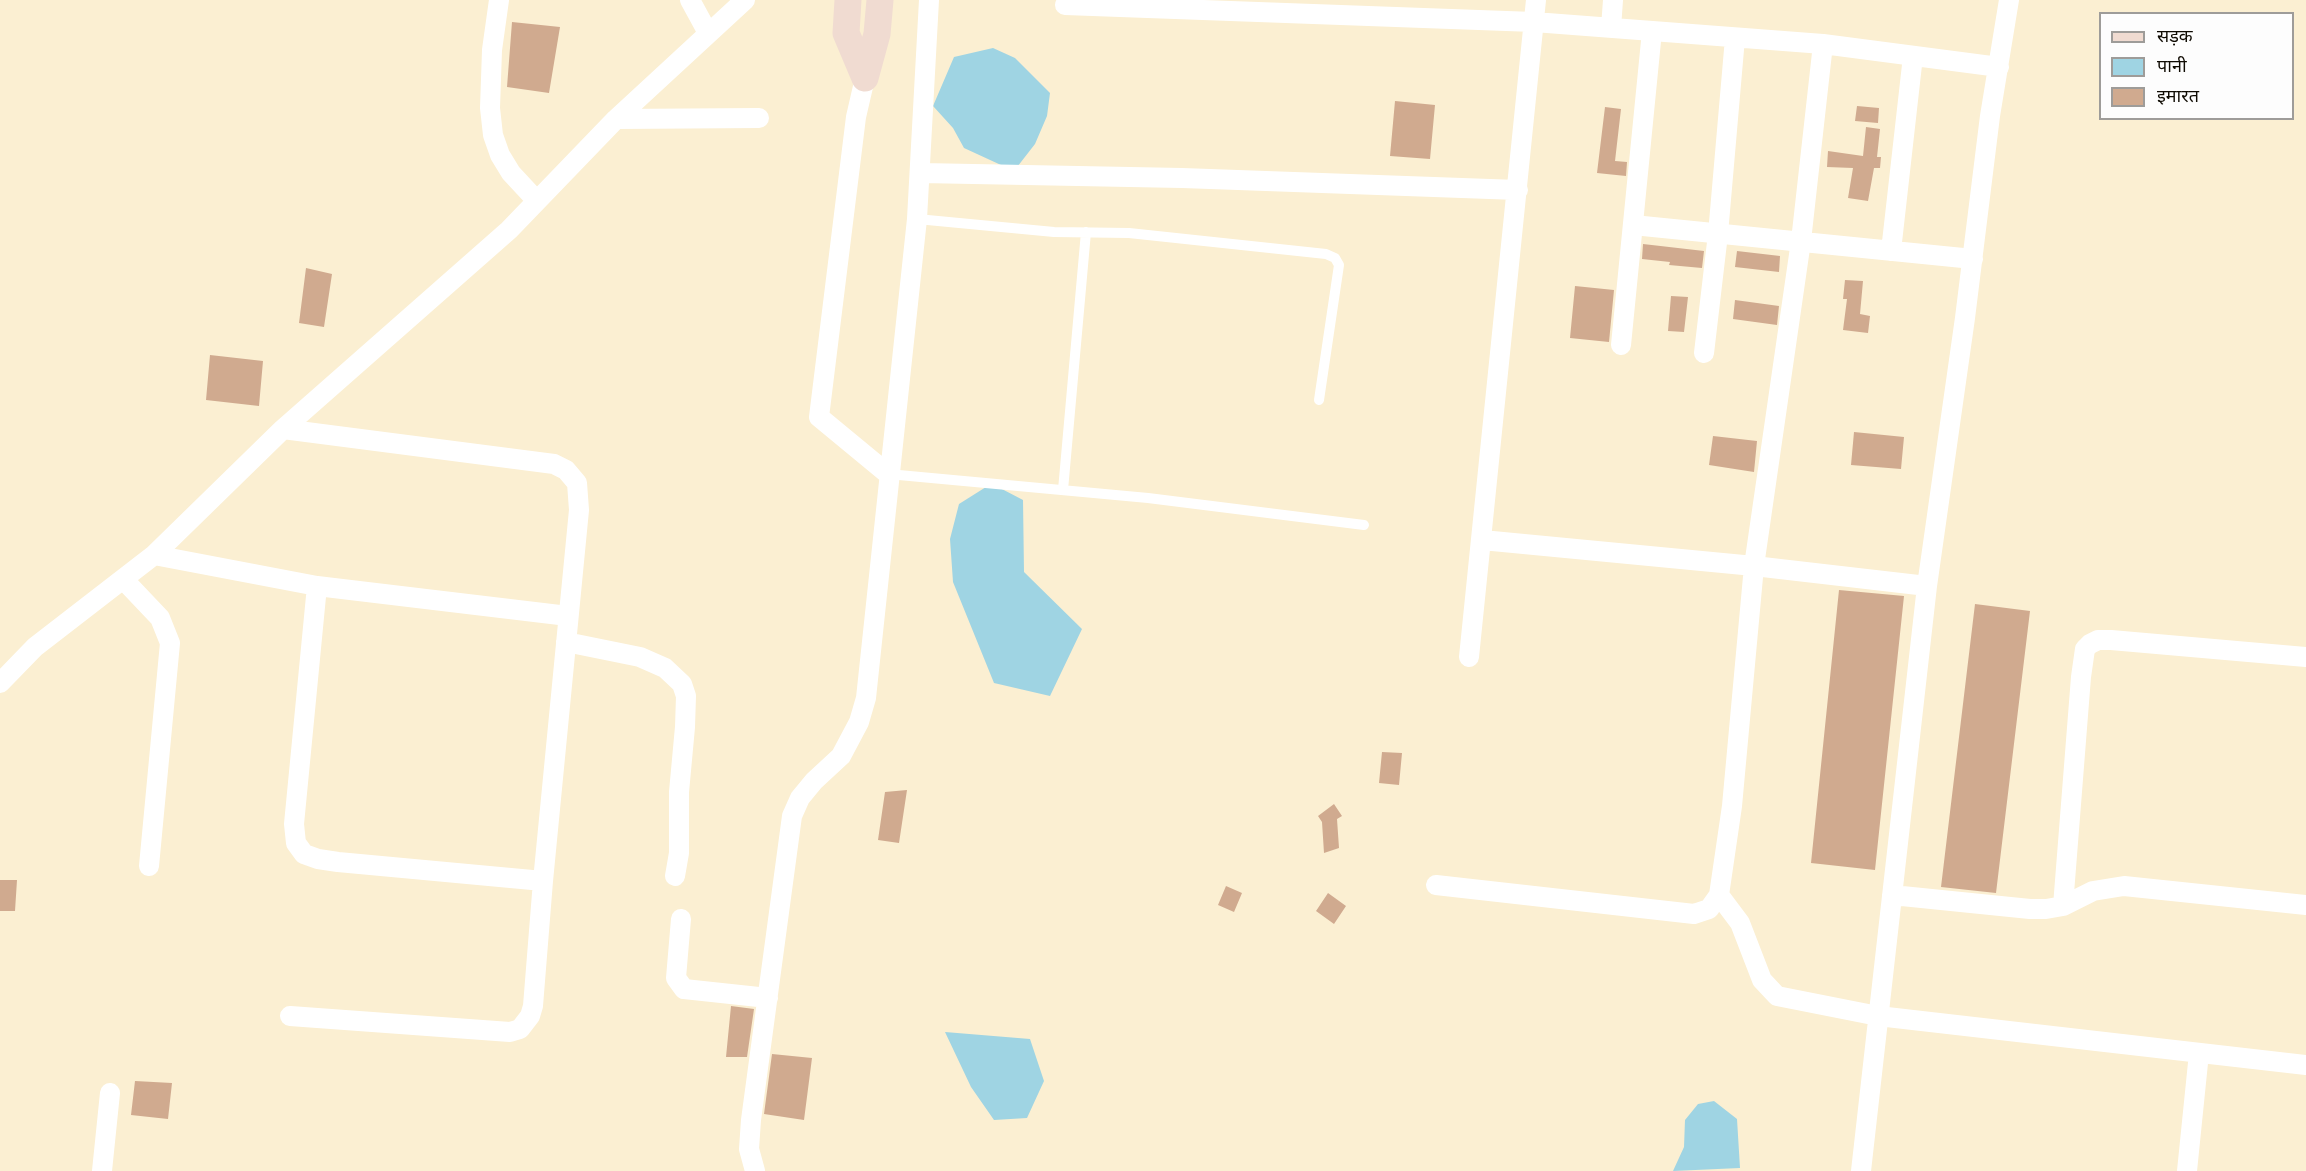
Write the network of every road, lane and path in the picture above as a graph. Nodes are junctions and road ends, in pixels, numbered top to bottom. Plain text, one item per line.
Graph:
1 (499, 0) edge
2 (690, 0) edge
3 (745, 0) edge
4 (848, 0) edge
5 (880, 0) edge
6 (929, 0) edge
7 (1536, 0) edge
8 (1613, 0) edge
9 (2009, 0) edge
10 (1126, 3) edge
11 (1065, 5) dead end
12 (1534, 22) junction
13 (1611, 28) junction
14 (1652, 31) junction
15 (708, 33) junction
16 (1735, 38) junction
17 (1823, 45) junction
18 (1913, 56) junction
19 (1999, 67) junction
20 (865, 78) junction
21 (616, 118) junction
22 (759, 118) dead end
23 (921, 173) junction
24 (1518, 190) junction
25 (537, 201) junction
26 (917, 219) junction
27 (1633, 225) junction
28 (1086, 232) junction
29 (1718, 234) junction
30 (1801, 242) junction
31 (1891, 251) junction
32 (1973, 259) junction
33 (1621, 345) dead end
34 (1704, 353) dead end
35 (1319, 400) dead end
36 (283, 429) junction
37 (888, 474) junction
38 (1063, 490) junction
39 (1364, 525) dead end
40 (1482, 540) junction
41 (154, 555) junction
42 (1754, 566) junction
43 (123, 579) junction
44 (317, 586) junction
45 (1927, 586) junction
46 (568, 616) junction
47 (566, 642) junction
48 (1469, 657) dead end
49 (2306, 657) edge
50 (0, 683) edge
51 (148, 866) dead end
52 (675, 876) dead end
53 (543, 881) junction
54 (1436, 885) dead end
55 (1719, 895) junction
56 (1892, 895) junction
57 (2306, 905) edge
58 (2063, 906) junction
59 (681, 919) dead end
60 (768, 998) junction
61 (290, 1016) dead end
62 (1878, 1016) junction
63 (2199, 1053) junction
64 (2306, 1065) edge
65 (110, 1093) dead end
66 (102, 1171) edge
67 (755, 1171) edge
68 (1861, 1171) edge
69 (2187, 1171) edge

1 - 25 street
2 - 15 street
3 - 15 street
4 - 20 street
5 - 20 street
6 - 23 street
7 - 12 street
8 - 13 street
9 - 19 street
10 - 11 street
10 - 12 street
12 - 13 street
12 - 24 street
13 - 14 street
14 - 16 street
14 - 27 street
15 - 21 street
16 - 17 street
16 - 29 street
17 - 18 street
17 - 30 street
18 - 19 street
18 - 31 street
19 - 32 street
20 - 37 street
21 - 22 street
21 - 25 street
23 - 24 street
23 - 26 street
24 - 40 street
25 - 36 street
26 - 28 lane
26 - 37 street
27 - 29 street
27 - 33 street
28 - 35 lane
28 - 38 lane
29 - 30 street
29 - 34 street
30 - 31 street
30 - 42 street
31 - 32 street
32 - 45 street
36 - 41 street
36 - 46 street
37 - 38 lane
37 - 60 street
38 - 39 lane
40 - 42 street
40 - 48 street
41 - 43 street
41 - 44 street
42 - 45 street
42 - 55 street
43 - 50 street
43 - 51 street
44 - 46 street
44 - 53 street
45 - 56 street
46 - 47 street
47 - 52 street
47 - 53 street
49 - 58 street
53 - 61 street
54 - 55 street
55 - 62 street
56 - 58 street
56 - 62 street
57 - 58 street
59 - 60 street
60 - 67 street
62 - 63 street
62 - 68 street
63 - 64 street
63 - 69 street
65 - 66 street

